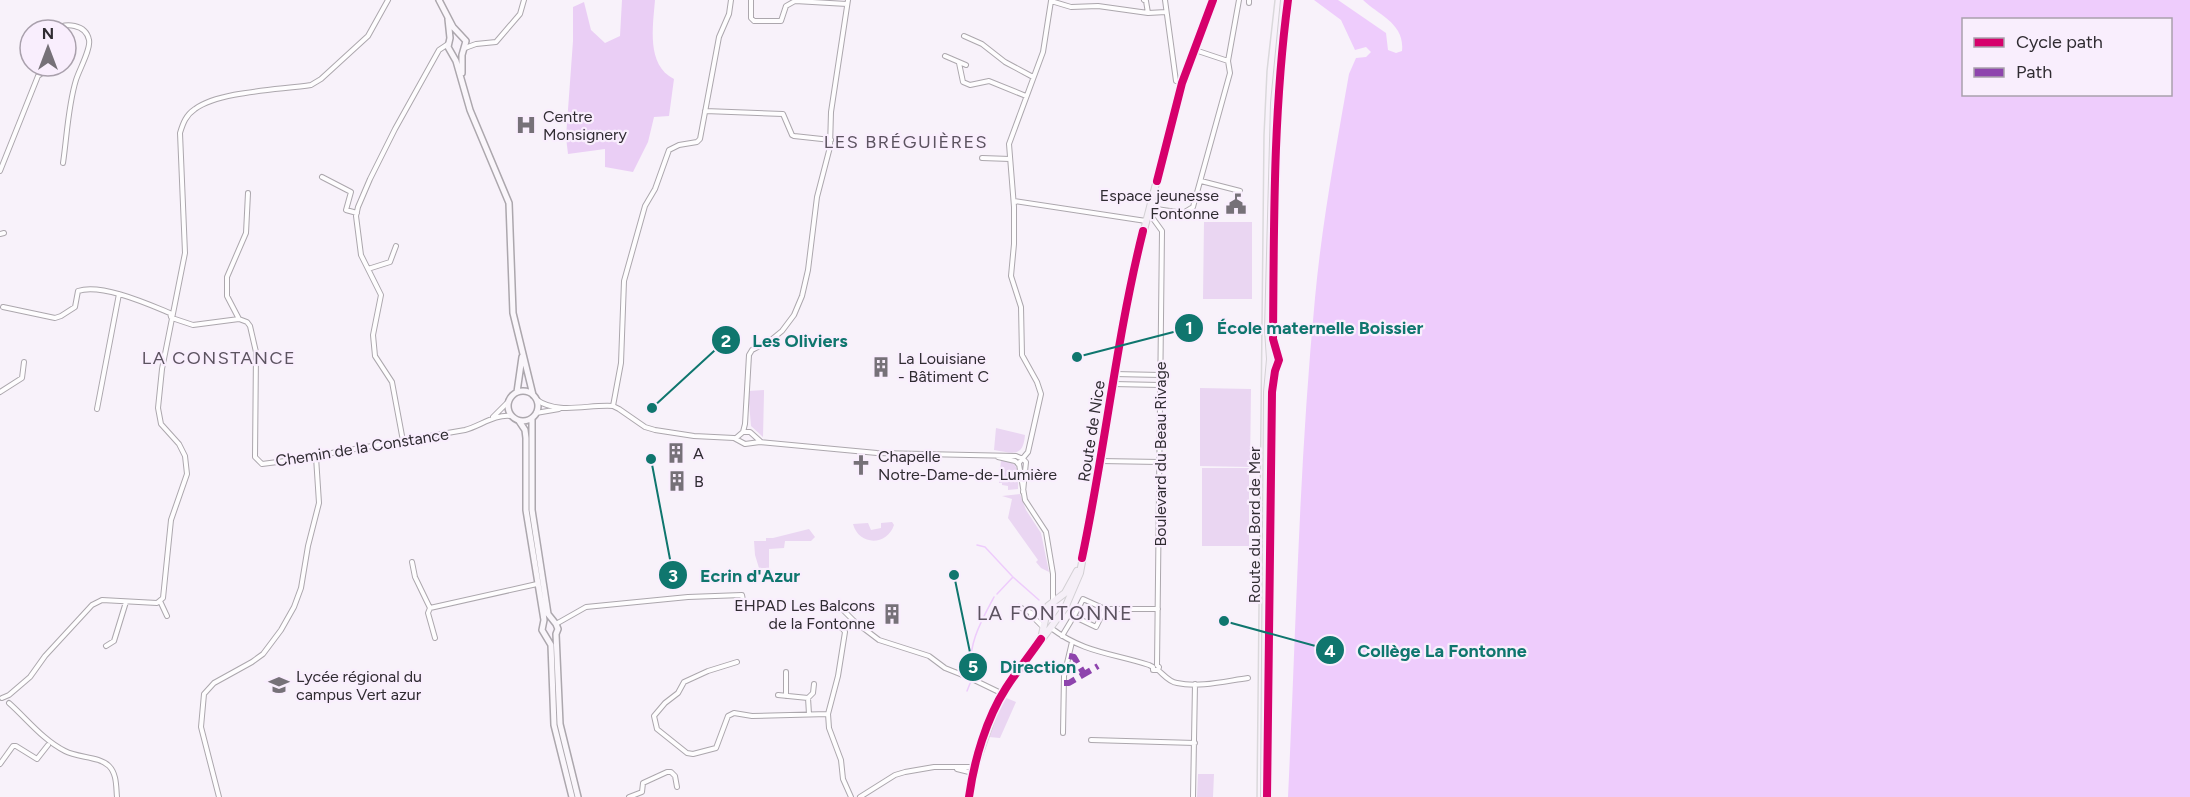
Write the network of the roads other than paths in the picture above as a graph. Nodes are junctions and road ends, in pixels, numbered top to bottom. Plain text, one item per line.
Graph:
1 (388, 0) edge
2 (439, 0) edge
3 (524, 0) edge
4 (731, 0) edge
5 (752, 0) edge
6 (1089, 0) edge
7 (1144, 0) edge
8 (1165, 0) edge
9 (1213, 0) edge
10 (1239, 0) edge
11 (1284, 0) edge
12 (1051, 1) edge
13 (848, 2) edge
14 (1090, 6) junction
15 (1166, 12) junction
16 (1148, 13) junction
17 (448, 19) junction
18 (78, 27) edge
19 (459, 34) junction
20 (964, 36) dead end
21 (450, 38) junction
22 (466, 41) junction
23 (448, 44) junction
24 (476, 44) junction
25 (464, 49) junction
26 (1195, 50) junction
27 (452, 51) junction
28 (945, 56) dead end
29 (1228, 61) junction
30 (959, 63) junction
31 (966, 65) dead end
32 (78, 77) edge
33 (1033, 77) junction
34 (37, 78) edge
35 (78, 78) edge
36 (462, 83) junction
37 (1182, 83) junction
38 (1026, 96) junction
39 (705, 111) junction
40 (831, 140) junction
41 (982, 158) dead end
42 (1010, 159) junction
43 (63, 163) dead end
44 (0, 171) edge
45 (322, 177) dead end
46 (1201, 181) junction
47 (1240, 191) dead end
48 (248, 193) dead end
49 (1014, 201) junction
50 (1149, 210) junction
51 (357, 213) junction
52 (1146, 221) junction
53 (396, 246) dead end
54 (368, 269) junction
55 (119, 294) junction
56 (3, 307) dead end
57 (172, 318) junction
58 (239, 319) junction
59 (522, 352) junction
60 (24, 362) dead end
61 (1114, 374) junction
62 (1159, 375) junction
63 (1113, 384) junction
64 (1159, 385) junction
65 (0, 392) edge
66 (518, 392) junction
67 (535, 398) junction
68 (508, 402) junction
69 (613, 406) junction
70 (571, 408) junction
71 (97, 409) dead end
72 (537, 413) junction
73 (511, 416) junction
74 (532, 419) junction
75 (519, 421) junction
76 (488, 422) junction
77 (745, 424) junction
78 (750, 432) junction
79 (742, 434) junction
80 (734, 438) junction
81 (753, 440) junction
82 (403, 441) junction
83 (741, 441) junction
84 (965, 454) junction
85 (316, 457) junction
86 (1023, 459) junction
87 (1100, 461) junction
88 (1160, 462) junction
89 (1018, 464) junction
90 (1023, 492) junction
91 (412, 562) dead end
92 (1081, 565) junction
93 (537, 584) junction
94 (1054, 587) junction
95 (1057, 599) junction
96 (743, 600) dead end
97 (126, 602) junction
98 (160, 602) junction
99 (1019, 607) dead end
100 (430, 608) junction
101 (1105, 609) junction
102 (1158, 609) junction
103 (844, 611) dead end
104 (1046, 612) junction
105 (1060, 614) junction
106 (167, 616) dead end
107 (1073, 616) junction
108 (554, 622) junction
109 (543, 624) junction
110 (826, 625) dead end
111 (1046, 625) junction
112 (556, 634) junction
113 (1062, 636) junction
114 (547, 637) junction
115 (435, 638) dead end
116 (1072, 642) junction
117 (106, 646) dead end
118 (737, 662) dead end
119 (1155, 666) junction
120 (786, 672) dead end
121 (1248, 678) dead end
122 (814, 684) dead end
123 (1195, 684) junction
124 (1003, 694) junction
125 (8, 696) junction
126 (778, 696) dead end
127 (786, 696) junction
128 (1, 698) edge
129 (808, 698) junction
130 (9, 703) junction
131 (809, 714) junction
132 (828, 714) junction
133 (1063, 733) dead end
134 (1091, 740) dead end
135 (1195, 743) junction
136 (48, 745) dead end
137 (0, 764) edge
138 (974, 770) junction
139 (677, 787) dead end
140 (117, 797) edge
141 (219, 797) edge
142 (572, 797) edge
143 (578, 797) edge
144 (629, 797) edge
145 (851, 797) edge
146 (860, 797) edge
147 (969, 797) edge
148 (1193, 797) edge
149 (1264, 797) edge

1 - 57 street
2 - 17 street
3 - 24 street
4 - 39 street
5 - 13 street
6 - 14 street
7 - 16 street
8 - 15 street
9 - 26 main road, Route de Nice
10 - 29 street
11 - 149 main road, Route du Bord de Mer
12 - 14 street
12 - 33 street
13 - 40 street
14 - 16 street
15 - 16 street
15 - 37 street
17 - 19 street
17 - 21 street
18 - 32 street
19 - 21 street
19 - 22 street
20 - 33 street
21 - 23 street
22 - 24 street
22 - 25 street
23 - 27 street
23 - 51 street
24 - 25 street
25 - 27 street
25 - 36 street
26 - 29 street
26 - 37 main road, Route de Nice
27 - 36 street
28 - 30 street
29 - 46 street
30 - 31 street
30 - 38 street
33 - 38 street
34 - 44 street
35 - 43 street
36 - 59 street
37 - 50 main road, Route de Nice
38 - 42 street
39 - 40 street
39 - 69 street
40 - 77 street
41 - 42 street
42 - 49 street
45 - 51 street
46 - 47 street
46 - 50 street
48 - 58 street
49 - 52 street
49 - 86 street
50 - 52 main road, Route de Nice
50 - 62 street, Boulevard du Beau Rivage
51 - 54 street
52 - 61 main road, Route de Nice
53 - 54 street
54 - 82 street
55 - 56 street
55 - 57 street
55 - 71 street
57 - 58 street
57 - 98 street
58 - 85 street, Chemin de la Constance
59 - 66 street
59 - 67 street
60 - 65 street
61 - 62 street
61 - 63 main road, Route de Nice
62 - 64 street, Boulevard du Beau Rivage
63 - 64 street
63 - 87 main road, Route de Nice
64 - 88 street, Boulevard du Beau Rivage
66 - 67 street
66 - 68 street
67 - 70 street
67 - 72 street
68 - 73 street
68 - 76 street, Chemin de la Constance
69 - 70 street
69 - 80 street
70 - 72 street
72 - 74 street
73 - 75 street
73 - 76 street, Chemin de la Constance
74 - 75 street
74 - 108 street
75 - 93 street
76 - 82 street, Chemin de la Constance
77 - 78 street
77 - 79 street
78 - 79 street
78 - 81 street
79 - 80 street
79 - 83 street
80 - 83 street
81 - 83 street
81 - 84 street
82 - 85 street, Chemin de la Constance
84 - 86 street
84 - 89 street
85 - 141 street
86 - 89 street
86 - 90 street
87 - 88 street
87 - 92 main road, Route de Nice
88 - 102 street, Boulevard du Beau Rivage
89 - 90 street
90 - 94 street
91 - 100 street
92 - 95 main road
92 - 105 main road
93 - 100 street
93 - 109 street
94 - 95 street
94 - 95 street
95 - 104 main road
95 - 105 main road
96 - 108 street
97 - 98 street
97 - 117 street
97 - 125 street
98 - 106 street
99 - 111 street
100 - 115 street
101 - 102 street
101 - 107 street
101 - 107 street
102 - 119 street, Boulevard du Beau Rivage
103 - 124 street
104 - 111 main road
104 - 111 main road
105 - 111 main road
107 - 113 street
108 - 109 street
108 - 112 street
109 - 114 street
110 - 132 street
111 - 113 street
111 - 124 main road
112 - 114 street
112 - 143 street
113 - 116 street
114 - 142 street
116 - 119 street
116 - 133 street
118 - 131 street
119 - 123 street
120 - 127 street
121 - 123 street
122 - 129 street
123 - 135 street
124 - 138 main road
125 - 128 street
125 - 130 street
126 - 127 street
127 - 129 street
128 - 130 street
129 - 131 street
130 - 140 street
131 - 132 street
132 - 145 street
134 - 135 street
135 - 148 street
136 - 137 street
138 - 146 street
138 - 147 main road
139 - 144 street

